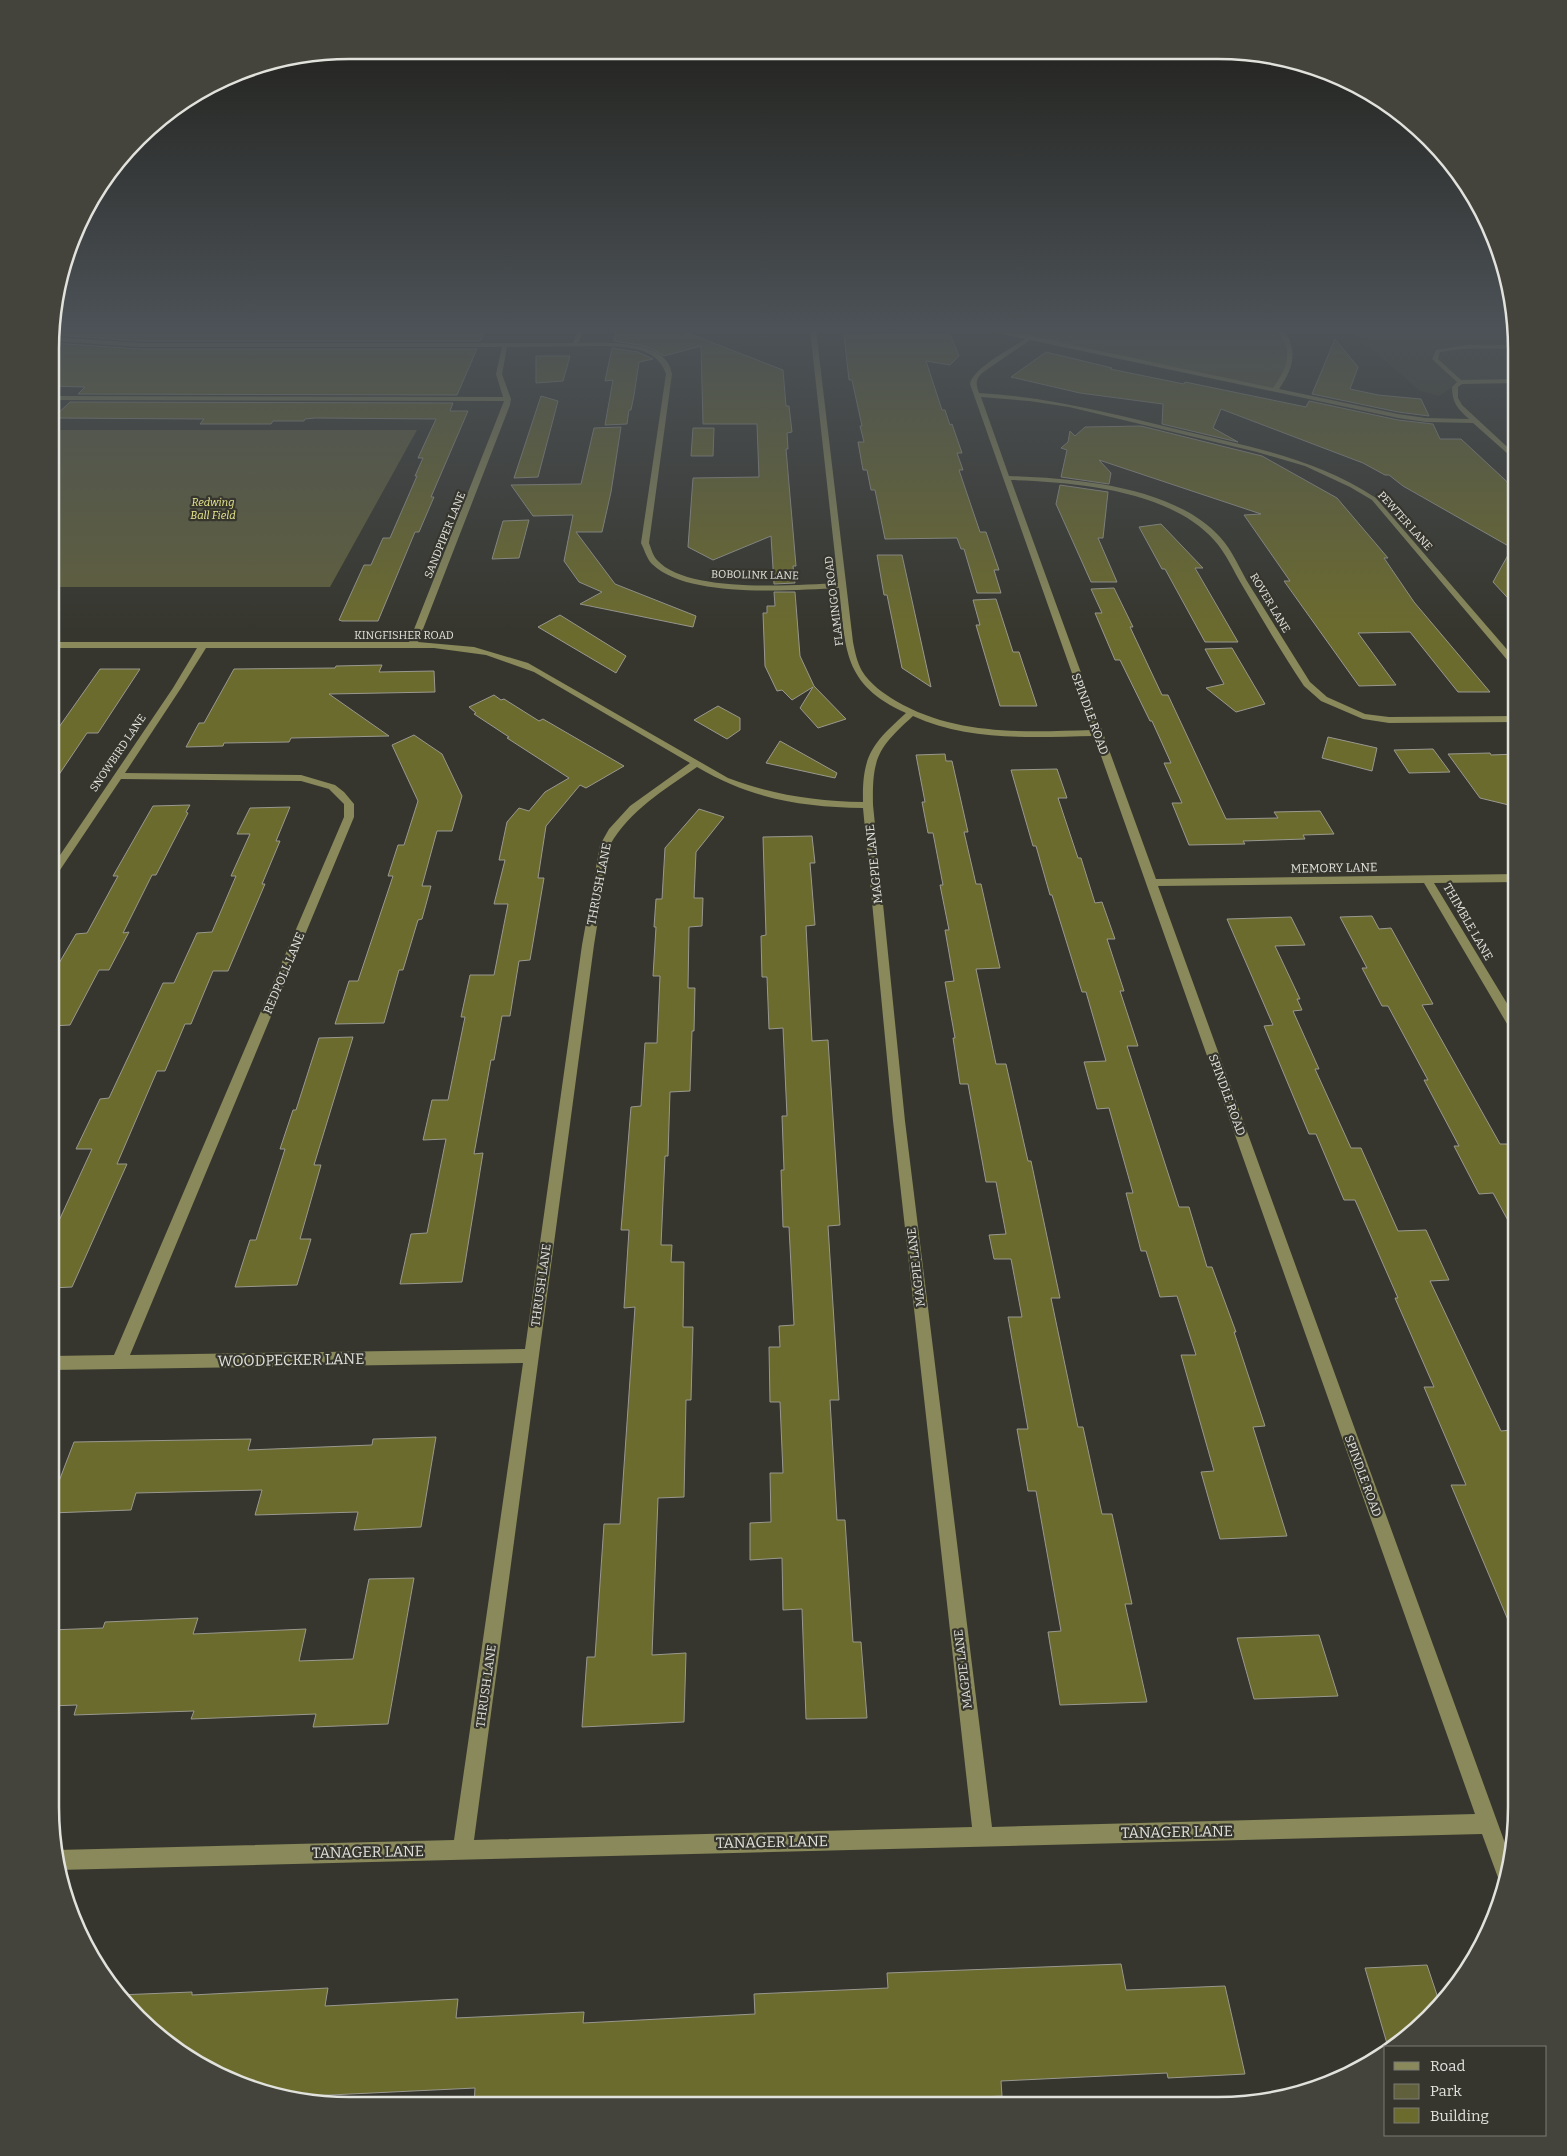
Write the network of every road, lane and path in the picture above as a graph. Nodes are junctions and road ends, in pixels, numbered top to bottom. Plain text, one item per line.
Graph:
1 (496, 431) edge
2 (661, 431) edge
3 (825, 431) edge
4 (989, 431) edge
5 (1175, 431) edge
6 (1485, 431) edge
7 (1508, 452) edge
8 (1006, 478) junction
9 (843, 585) junction
10 (59, 645) edge
11 (203, 645) junction
12 (412, 646) junction
13 (1508, 655) edge
14 (911, 714) junction
15 (1508, 719) edge
16 (1098, 733) junction
17 (698, 763) junction
18 (117, 776) junction
19 (868, 805) junction
20 (59, 863) edge
21 (1508, 878) edge
22 (1427, 879) junction
23 (1151, 883) junction
24 (1508, 1016) edge
25 (532, 1356) junction
26 (119, 1362) junction
27 (59, 1364) edge
28 (1488, 1824) junction
29 (983, 1836) junction
30 (463, 1850) junction
31 (63, 1860) edge
32 (1503, 1865) edge

1 - 12 street, SANDPIPER LANE
2 - 9 street, BOBOLINK LANE
3 - 9 street, FLAMINGO ROAD
4 - 8 street, SPINDLE ROAD
5 - 13 street, PEWTER LANE
6 - 7 street
8 - 15 street, ROVER LANE
8 - 16 street, SPINDLE ROAD
9 - 14 street, FLAMINGO ROAD
10 - 11 street, KINGFISHER ROAD
11 - 12 street, KINGFISHER ROAD
11 - 18 street, SNOWBIRD LANE
12 - 17 street, KINGFISHER ROAD
14 - 16 street, FLAMINGO ROAD
14 - 19 street, MAGPIE LANE
16 - 23 street, SPINDLE ROAD
17 - 19 street, KINGFISHER ROAD
17 - 25 street, THRUSH LANE
18 - 20 street, SNOWBIRD LANE
18 - 26 street, REDPOLL LANE
19 - 29 street, MAGPIE LANE
21 - 22 street, MEMORY LANE
22 - 23 street, MEMORY LANE
22 - 24 street, THIMBLE LANE
23 - 28 street, SPINDLE ROAD
25 - 26 street, WOODPECKER LANE
25 - 30 street, THRUSH LANE
26 - 27 street, WOODPECKER LANE
28 - 29 street, TANAGER LANE
28 - 32 street, SPINDLE ROAD
29 - 30 street, TANAGER LANE
30 - 31 street, TANAGER LANE

